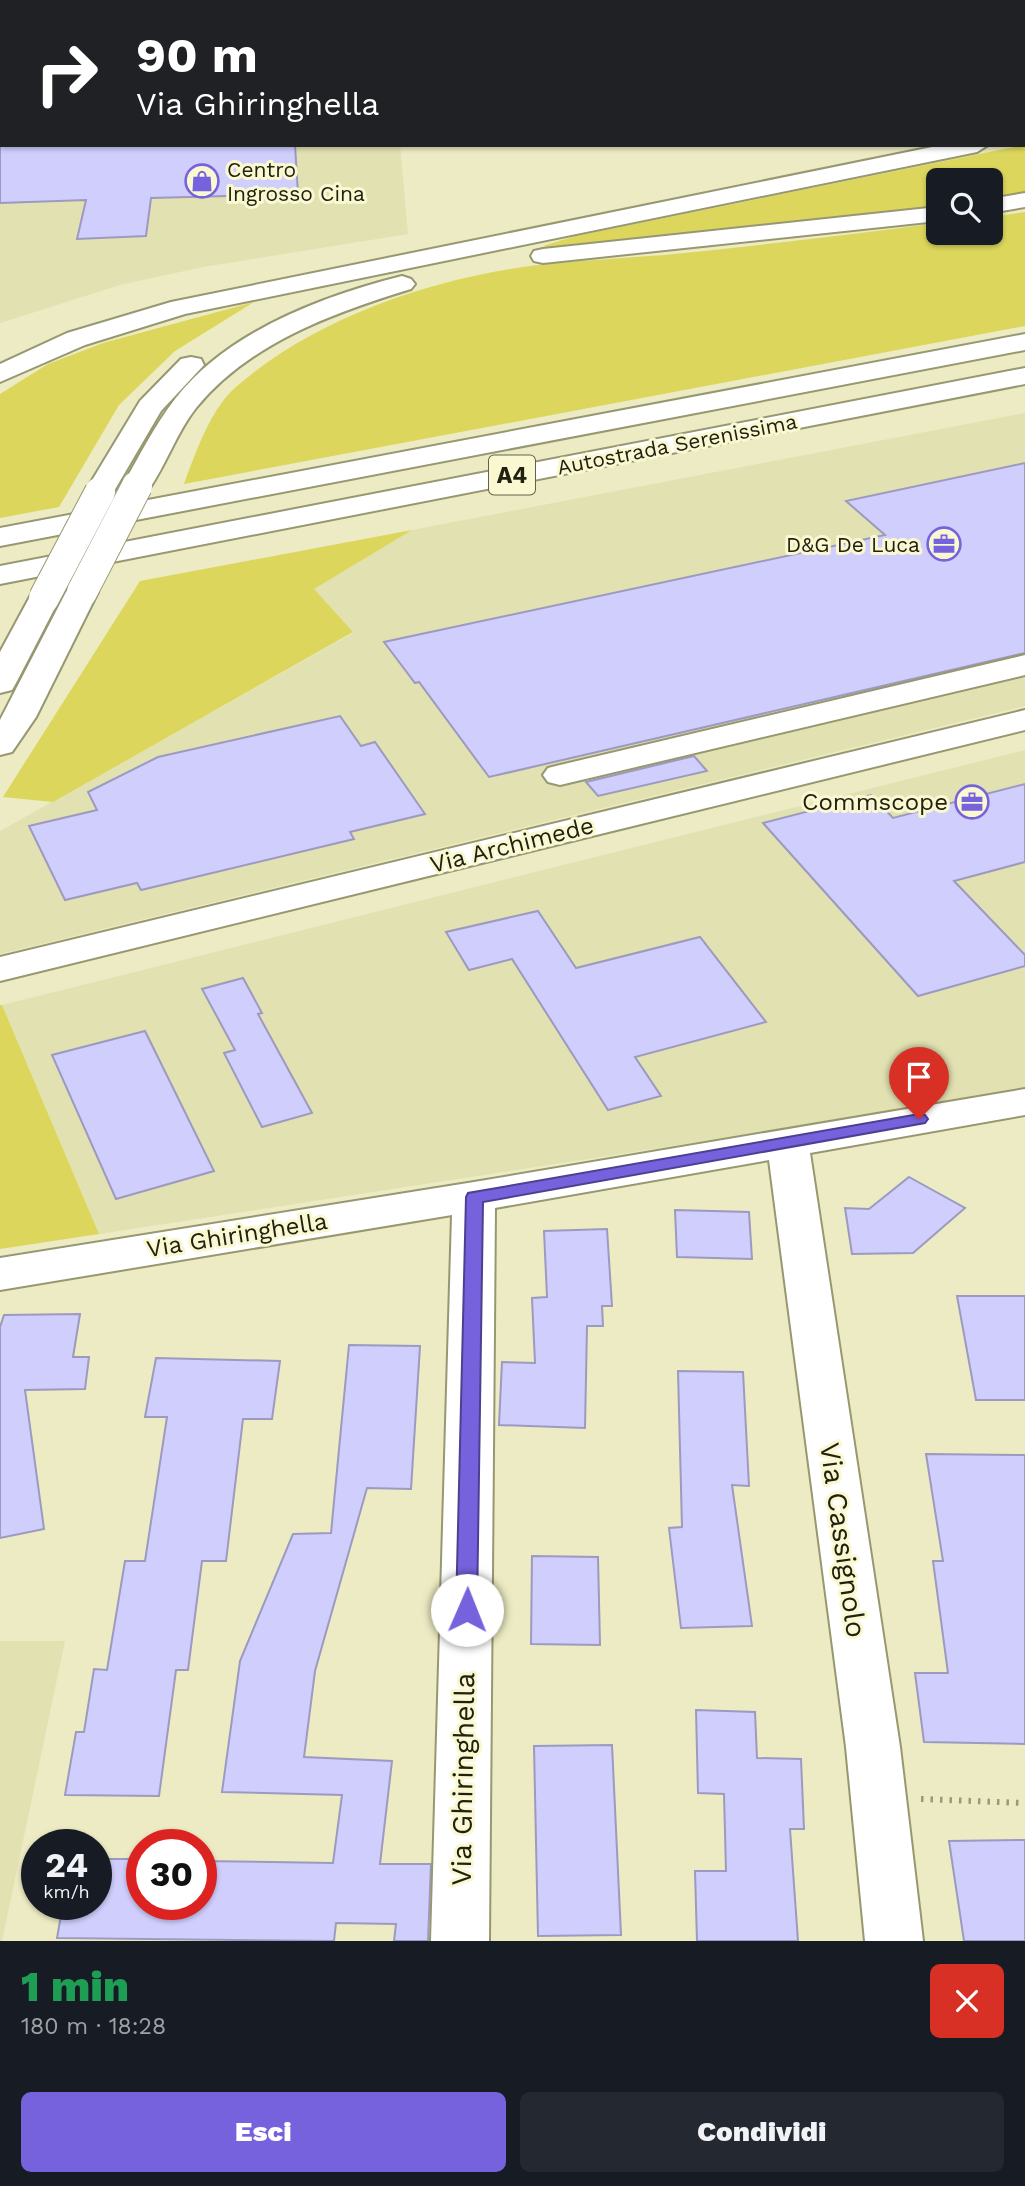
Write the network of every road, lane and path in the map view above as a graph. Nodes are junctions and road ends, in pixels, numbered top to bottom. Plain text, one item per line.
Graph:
1 (967, 147) edge
2 (1025, 201) edge
3 (1003, 204) edge
4 (926, 215) edge
5 (462, 250) junction
6 (1025, 342) edge
7 (0, 374) edge
8 (1025, 376) edge
9 (251, 525) junction
10 (0, 537) edge
11 (0, 575) edge
12 (0, 594) edge
13 (1025, 665) edge
14 (0, 683) edge
15 (1025, 720) edge
16 (0, 745) edge
17 (559, 775) dead end
18 (0, 969) edge
19 (1025, 1102) edge
20 (787, 1141) junction
21 (474, 1197) junction
22 (0, 1274) edge
23 (878, 1797) junction
24 (1025, 1803) edge
25 (460, 1941) edge
26 (894, 1941) edge

1 - 5 main road
2 - 3 main road
4 - 16 main road, bridge
5 - 7 main road
5 - 14 main road, bridge
6 - 10 main road, Autostrada Serenissima / A4
8 - 9 main road, Autostrada Serenissima / A4
9 - 11 main road, Autostrada Serenissima / A4
9 - 12 main road
13 - 17 main road
15 - 18 main road, Via Archimede
19 - 20 main road, Via Ghiringhella
20 - 21 main road, Via Ghiringhella
20 - 23 main road, Via Cassignolo
21 - 22 main road, Via Ghiringhella
21 - 25 main road, Via Ghiringhella
23 - 24 path
23 - 26 main road, Via Cassignolo

